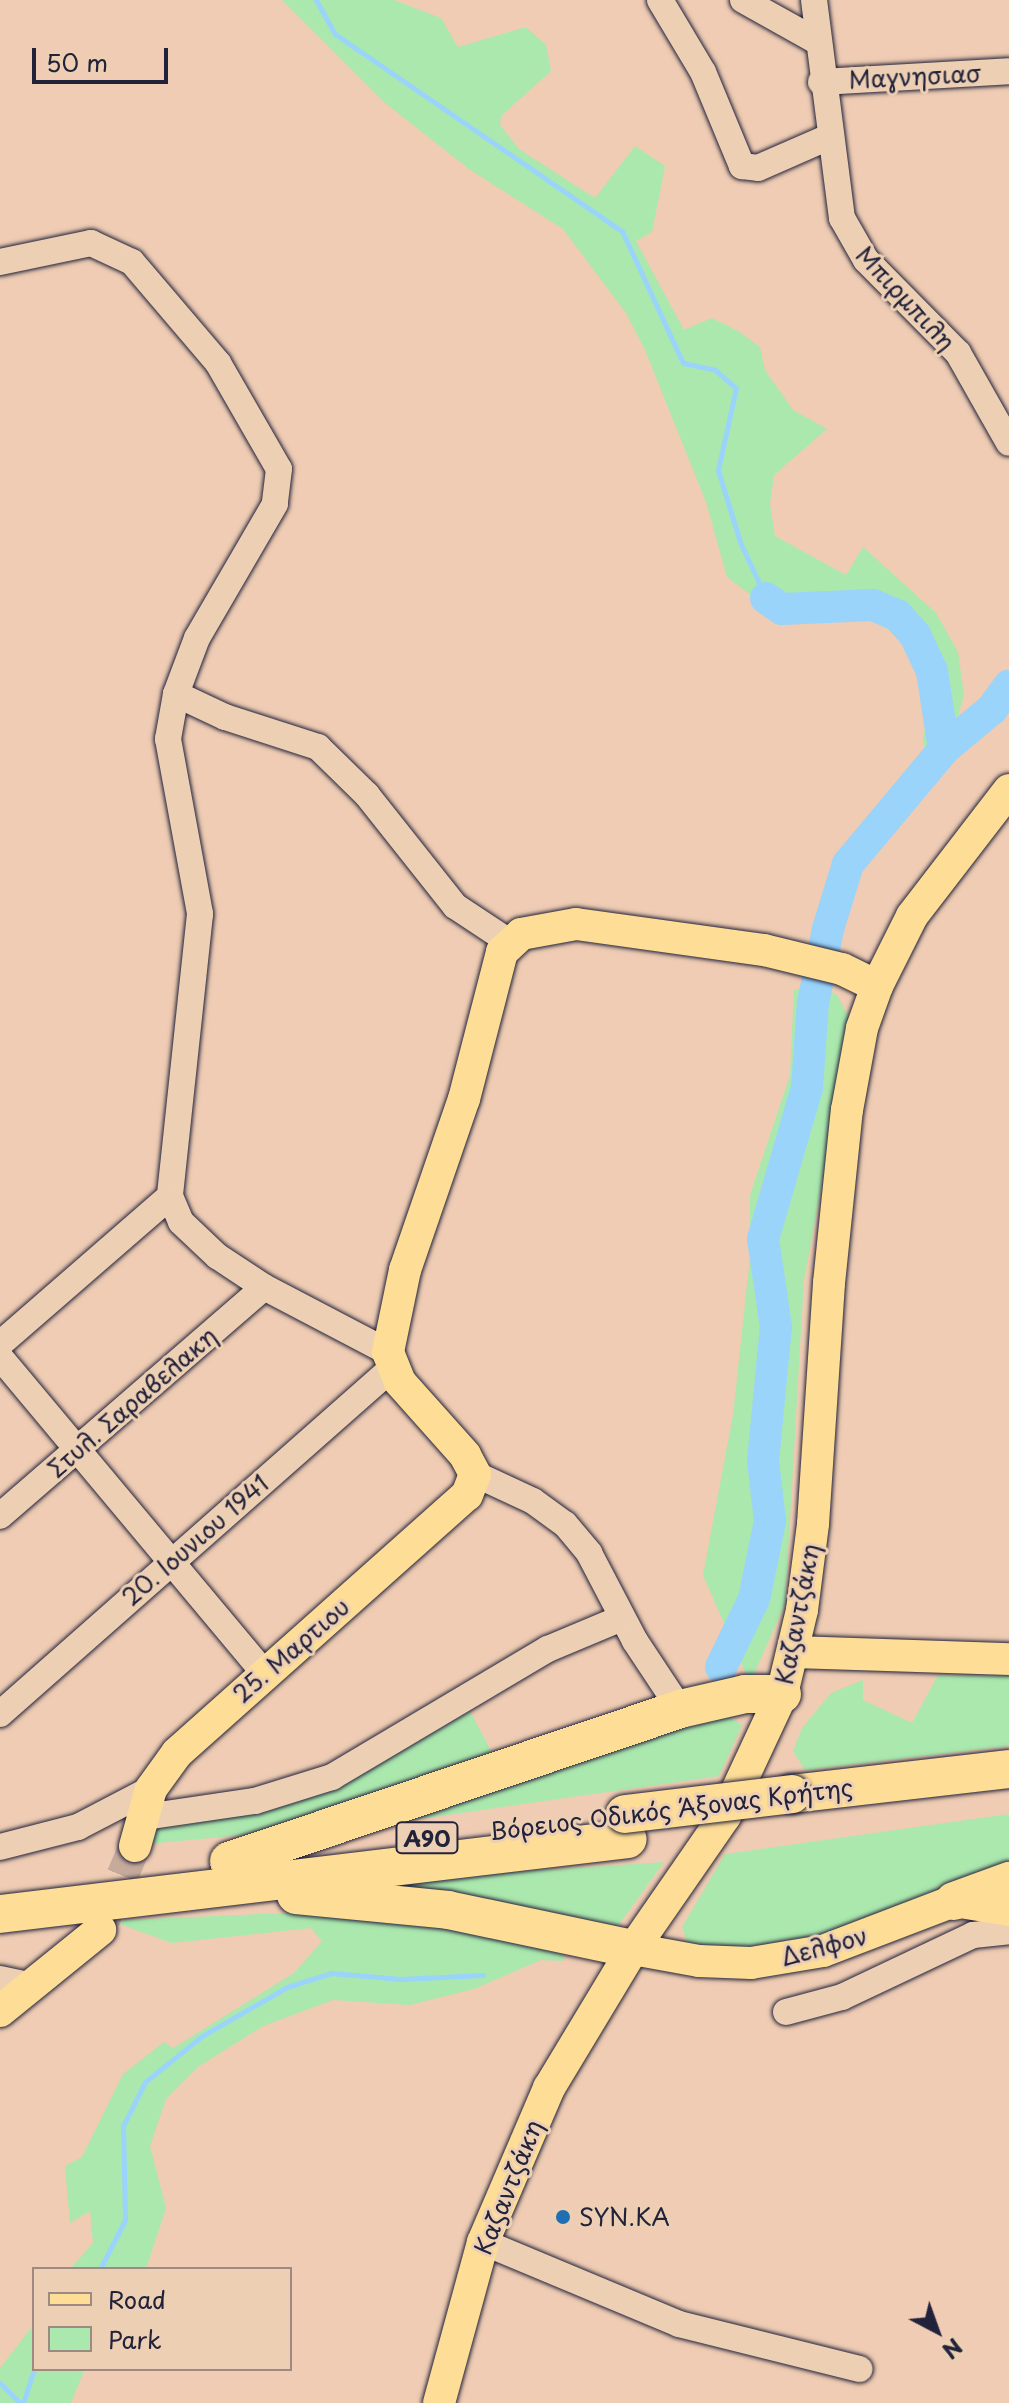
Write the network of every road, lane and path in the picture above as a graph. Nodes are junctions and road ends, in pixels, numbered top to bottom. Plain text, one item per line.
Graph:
1 (660, 0) edge
2 (743, 0) edge
3 (814, 0) edge
4 (818, 42) junction
5 (1009, 71) edge
6 (821, 82) junction
7 (829, 137) junction
8 (0, 262) edge
9 (1009, 443) edge
10 (176, 694) junction
11 (1009, 790) edge
12 (511, 943) junction
13 (877, 986) junction
14 (170, 1196) junction
15 (264, 1287) junction
16 (0, 1344) edge
17 (0, 1357) edge
18 (390, 1360) junction
19 (78, 1450) junction
20 (475, 1474) junction
21 (0, 1516) edge
22 (170, 1560) junction
23 (622, 1618) junction
24 (795, 1652) junction
25 (1009, 1659) edge
26 (265, 1674) junction
27 (782, 1694) junction
28 (680, 1709) junction
29 (0, 1714) edge
30 (1009, 1769) edge
31 (1009, 1794) edge
32 (794, 1807) junction
33 (144, 1817) junction
34 (0, 1847) edge
35 (233, 1874) junction
36 (1009, 1881) edge
37 (0, 1889) edge
38 (954, 1901) junction
39 (1009, 1910) edge
40 (0, 1914) edge
41 (100, 1930) tunnel mouth
42 (1009, 1931) edge
43 (633, 1949) junction
44 (14, 1982) edge
45 (0, 2011) edge
46 (786, 2012) dead end
47 (483, 2242) junction
48 (859, 2369) dead end
49 (439, 2403) edge

1 - 7 street
2 - 4 street
3 - 4 street, Μπιρμπιλη
4 - 6 street, Μπιρμπιλη
5 - 6 street, Μαγνησιασ
6 - 7 street, Μπιρμπιλη
7 - 9 street, Μπιρμπιλη
8 - 10 street
10 - 12 street
10 - 14 street
11 - 13 main road, Καζαντζάκη
12 - 13 main road
12 - 18 main road
13 - 24 main road, Καζαντζάκη
14 - 15 street
14 - 16 street
15 - 18 street
15 - 19 street, Στυλ. Σαραβελακη
17 - 19 street
18 - 20 main road
18 - 22 street, 20. Ιουνιου 1941
19 - 21 street, Στυλ. Σαραβελακη
19 - 22 street
20 - 23 street
20 - 26 main road, 25. Μαρτιου
22 - 26 street
22 - 29 street, 20. Ιουνιου 1941
23 - 28 street
23 - 33 street
24 - 25 main road
24 - 27 main road, Καζαντζάκη
26 - 33 main road, 25. Μαρτιου
27 - 28 highway
27 - 43 main road, Καζαντζάκη
28 - 35 highway
30 - 32 highway, Βόρειος Οδικός Άξονας Κρήτης / Α90
31 - 32 highway, Βόρειος Οδικός Άξονας Κρήτης / Α90
32 - 35 highway, Βόρειος Οδικός Άξονας Κρήτης / Α90
33 - 34 street
35 - 37 highway, Βόρειος Οδικός Άξονας Κρήτης / Α90
35 - 40 highway, Βόρειος Οδικός Άξονας Κρήτης / Α90
35 - 43 highway
36 - 38 highway
38 - 39 main road
38 - 43 main road, Δελφον
41 - 44 main road
42 - 46 street
43 - 47 main road, Καζαντζάκη
44 - 45 main road
47 - 48 street
47 - 49 main road, Καζαντζάκη

